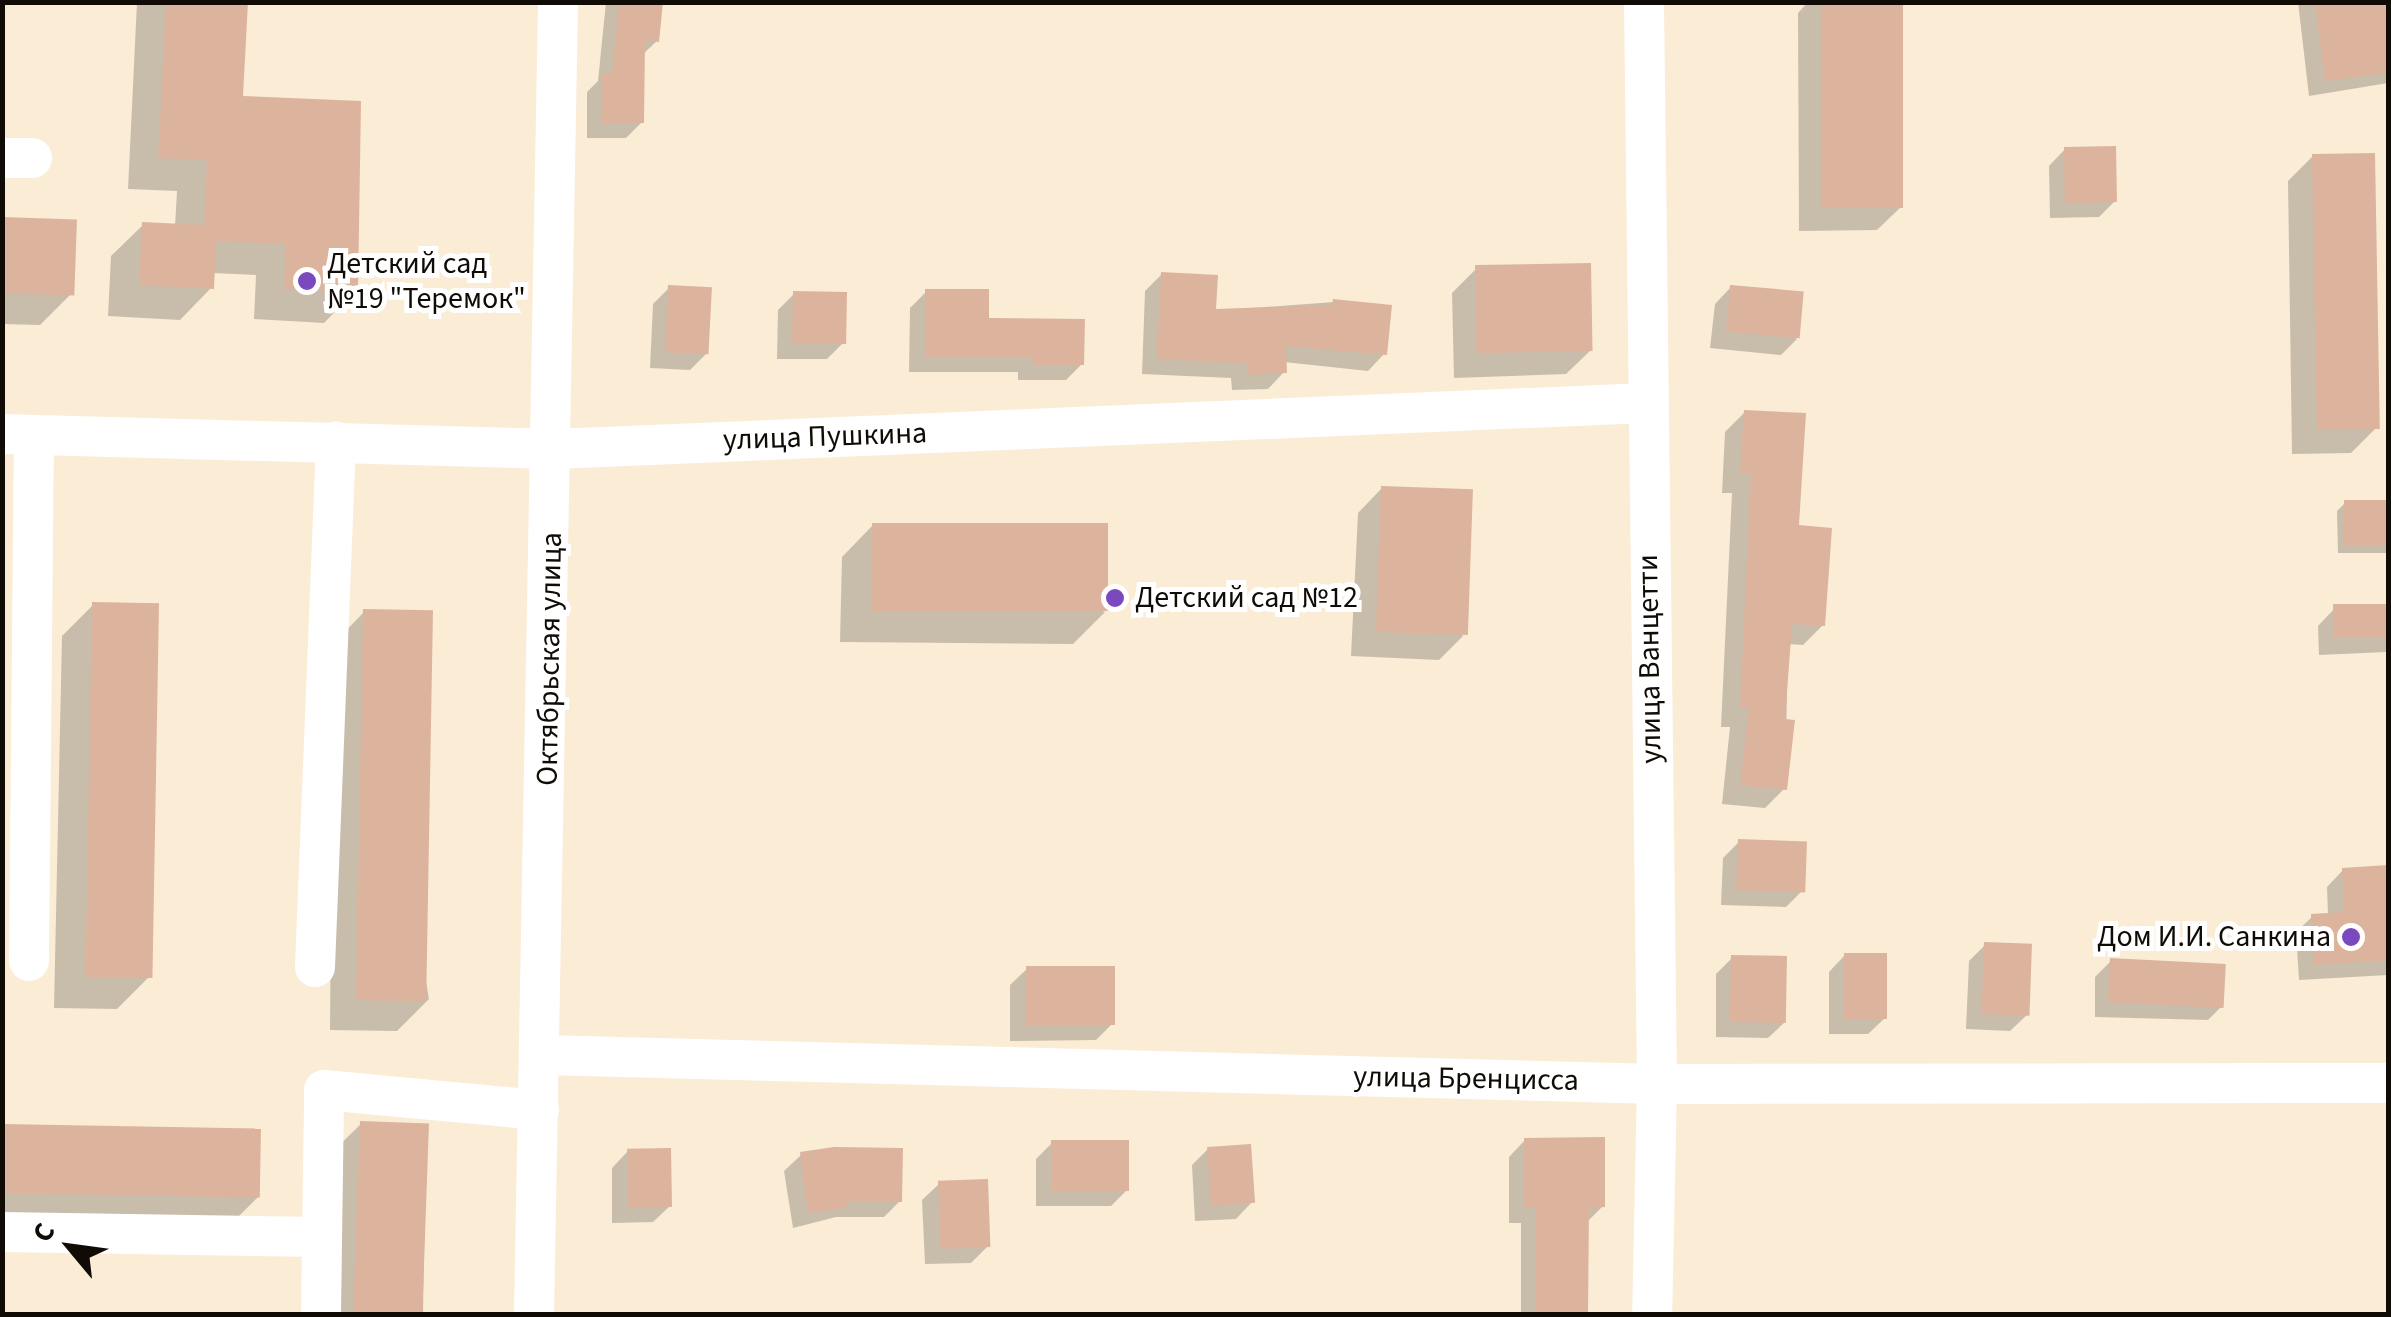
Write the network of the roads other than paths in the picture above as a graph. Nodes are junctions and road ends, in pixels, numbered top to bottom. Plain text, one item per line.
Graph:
1 (558, 2) edge
2 (1644, 2) edge
3 (1646, 403) junction
4 (18, 434) edge
5 (336, 441) junction
6 (554, 449) junction
7 (29, 961) dead end
8 (315, 967) dead end
9 (543, 1054) junction
10 (2388, 1083) edge
11 (1658, 1084) junction
12 (539, 1110) junction
13 (2, 1232) edge
14 (322, 1237) junction
15 (320, 1314) edge
16 (534, 1314) edge
17 (1652, 1314) edge

1 - 6 street, Октябрьская улица
2 - 3 street, улица Ванцетти
3 - 6 street, улица Пушкина
3 - 11 street, улица Ванцетти
4 - 5 street, улица Пушкина
4 - 7 street
5 - 6 street, улица Пушкина
5 - 8 street
6 - 9 street, Октябрьская улица
9 - 11 street, улица Бренцисса
9 - 12 street, Октябрьская улица
10 - 11 street, улица Бренцисса
11 - 17 street, улица Ванцетти
12 - 14 street
12 - 16 street, Октябрьская улица
13 - 14 street
14 - 15 street

